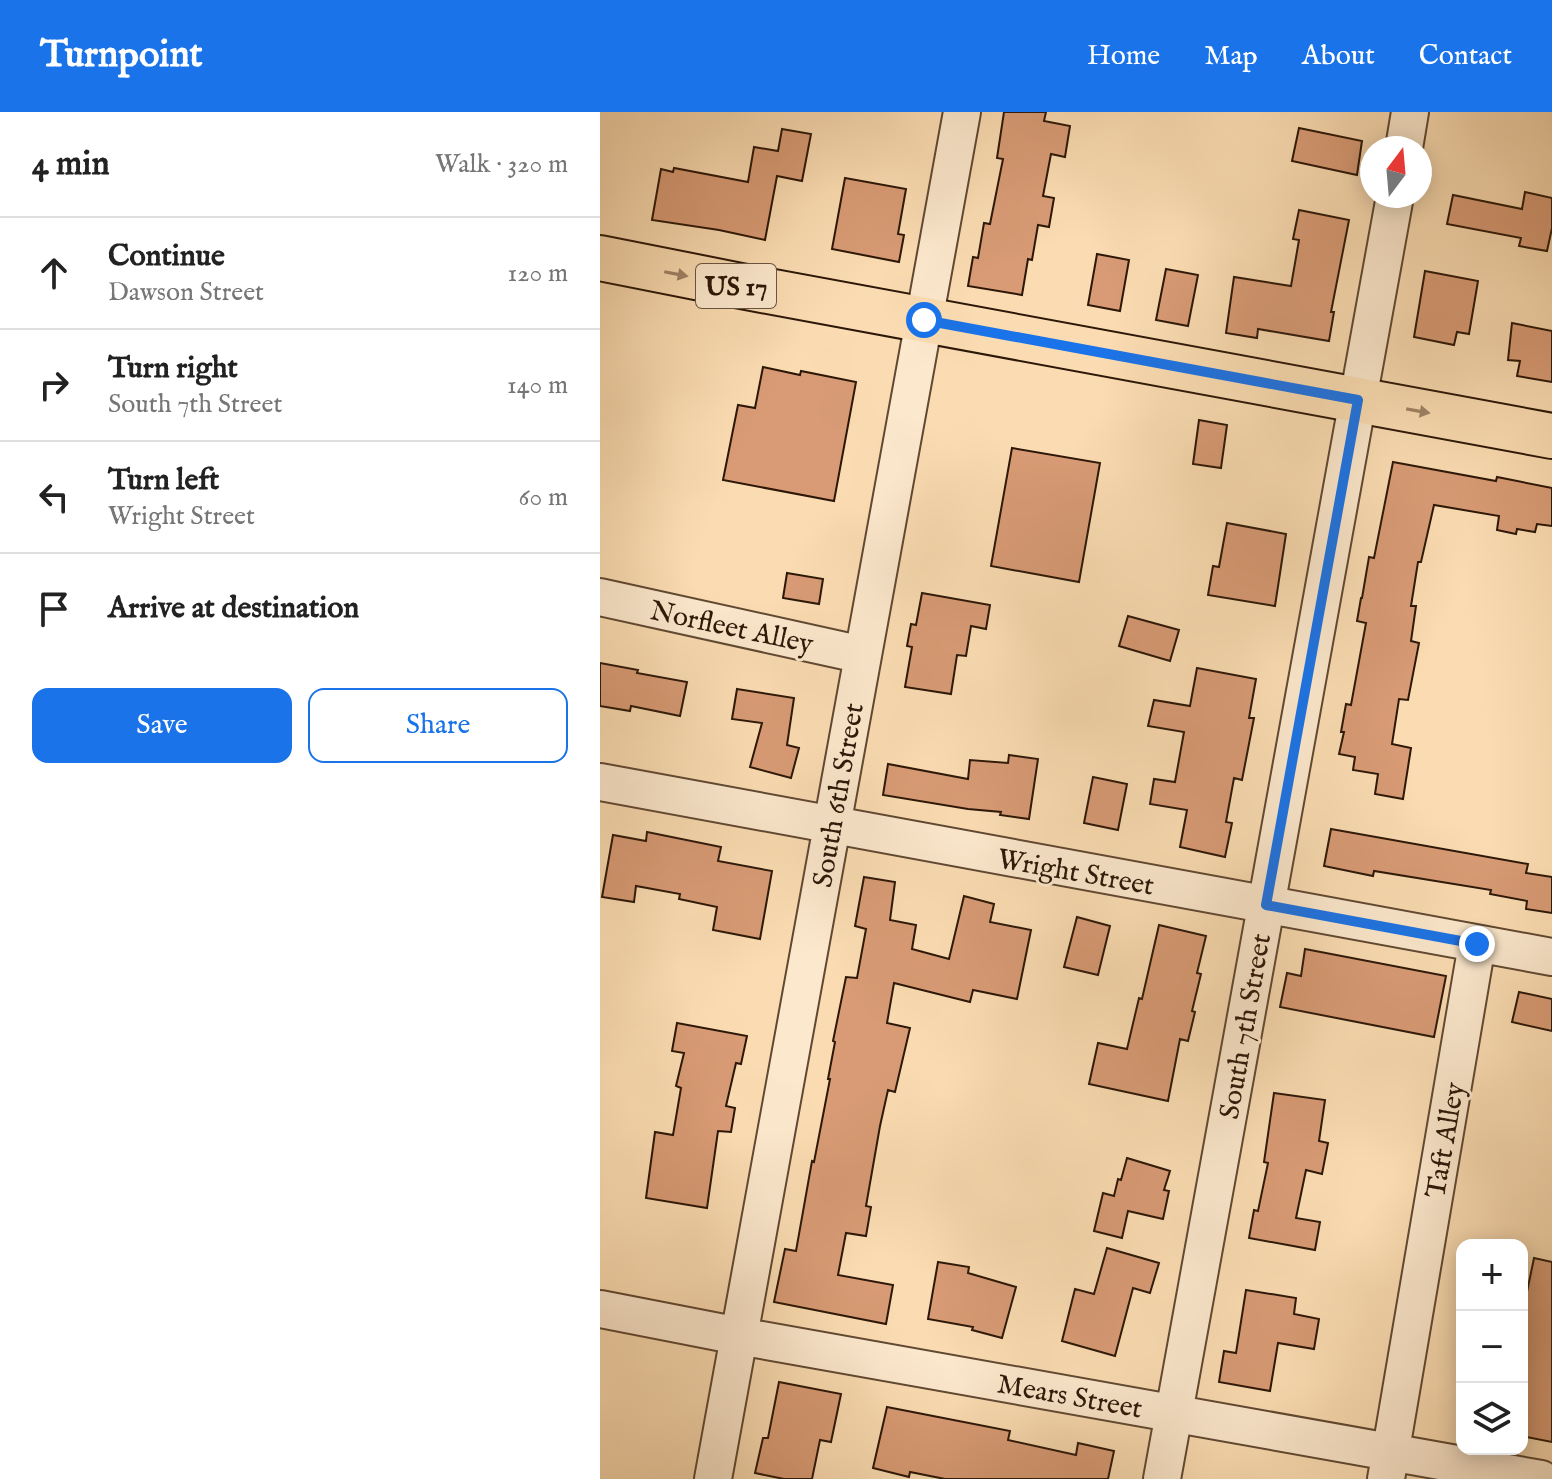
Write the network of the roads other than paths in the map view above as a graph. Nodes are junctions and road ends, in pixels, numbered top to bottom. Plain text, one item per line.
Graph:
1 (962, 112) edge
2 (1410, 112) edge
3 (1406, 136) edge
4 (1393, 208) edge
5 (600, 258) edge
6 (924, 320) junction
7 (1358, 400) junction
8 (1552, 436) edge
9 (600, 597) edge
10 (863, 655) junction
11 (600, 782) edge
12 (832, 826) junction
13 (1266, 905) junction
14 (1477, 944) junction
15 (1552, 957) edge
16 (600, 1309) edge
17 (739, 1336) junction
18 (1174, 1413) junction
19 (1389, 1466) edge
20 (713, 1479) edge
21 (1162, 1479) edge
22 (1541, 1479) edge

1 - 6 street, South 6th Street
2 - 3 street
4 - 7 street, South 7th Street
5 -> 6 main road, US 17
6 - 7 main road, US 17
6 - 10 street, South 6th Street
7 -> 8 main road, US 17
7 - 13 street, South 7th Street
9 - 10 street, Norfleet Alley
10 - 12 street, South 6th Street
11 - 12 street, Wright Street
12 - 13 street, Wright Street
12 - 17 street, South 6th Street
13 - 14 street, Wright Street
13 - 18 street, South 7th Street
14 - 15 street, Wright Street
14 - 19 street, Taft Alley
16 - 17 street, Mears Street
17 - 18 street, Mears Street
17 - 20 street, South 6th Street
18 - 19 street, Mears Street
18 - 21 street, South 7th Street
19 - 22 street, Mears Street

